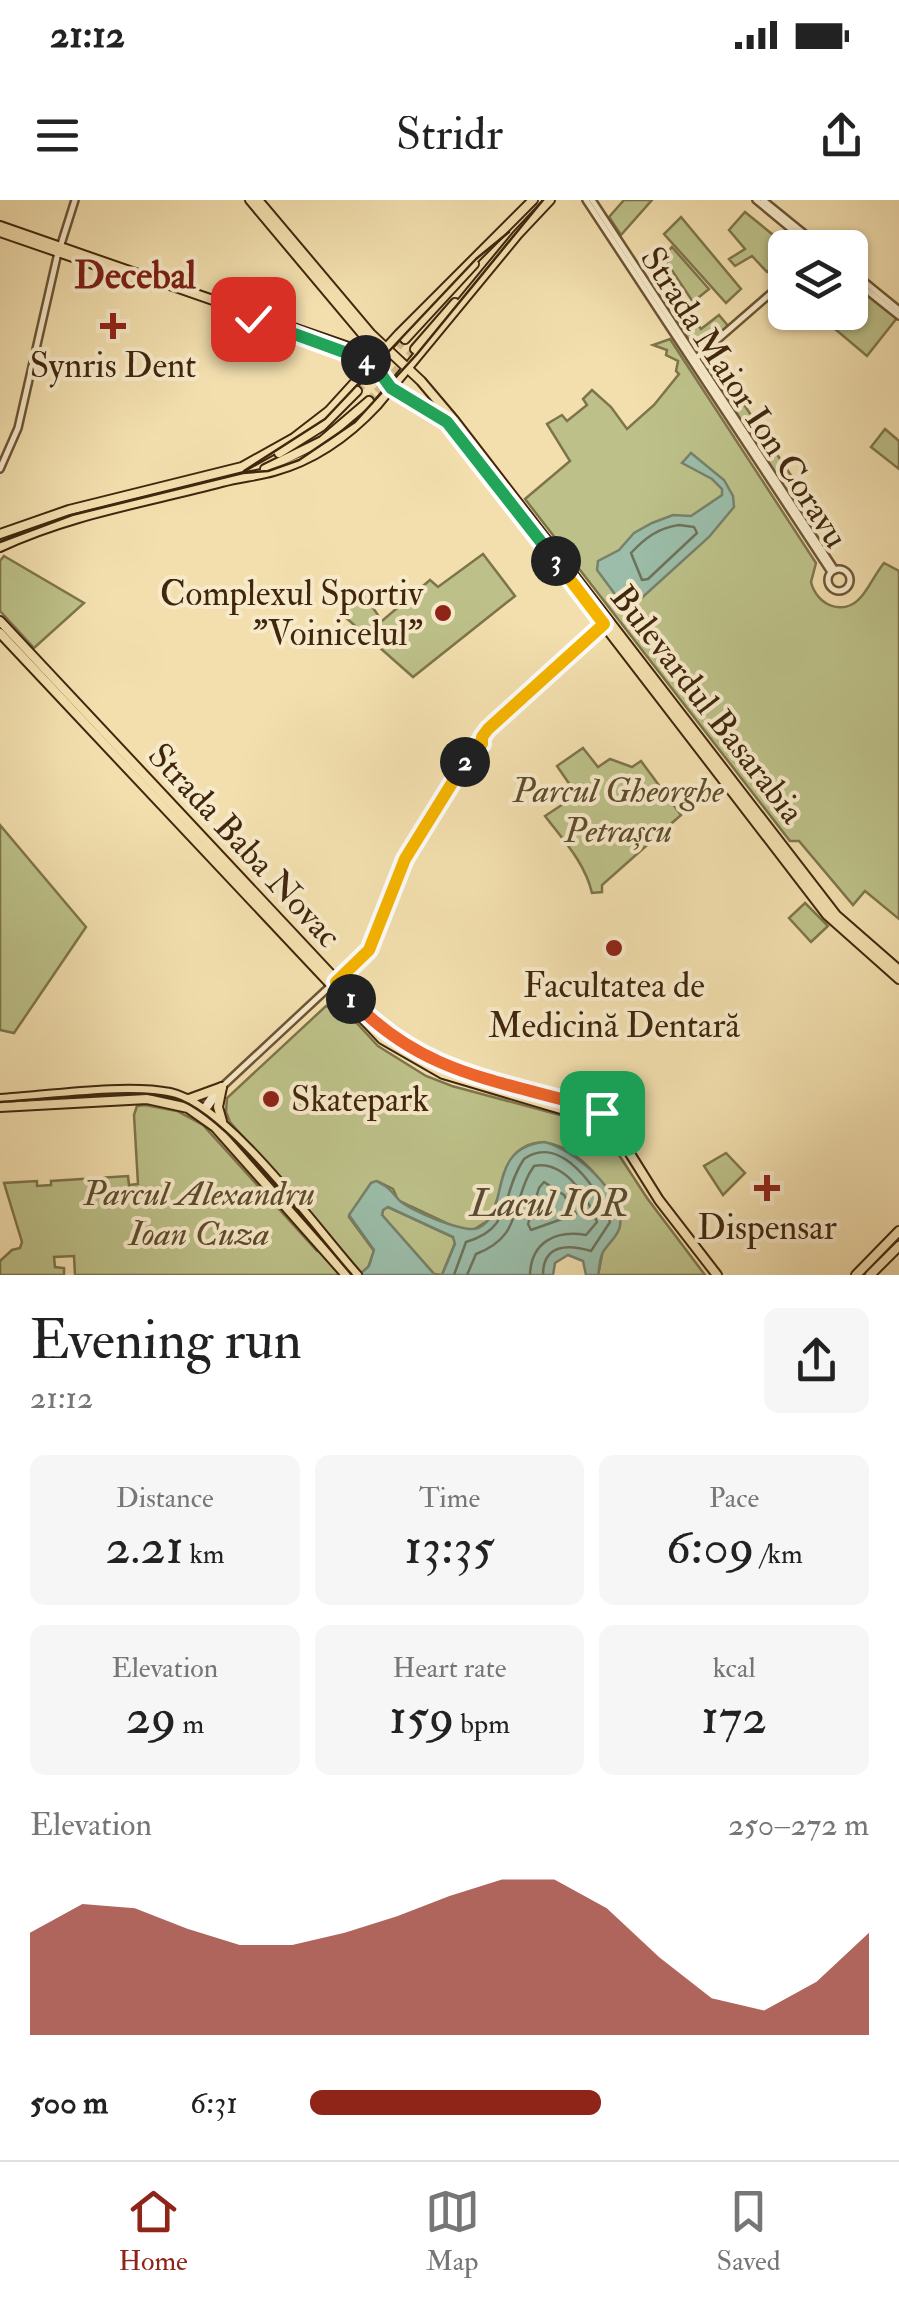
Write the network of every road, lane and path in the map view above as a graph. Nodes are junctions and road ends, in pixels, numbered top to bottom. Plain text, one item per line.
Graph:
1 (75, 200) edge
2 (250, 200) edge
3 (258, 200) edge
4 (533, 200) edge
5 (550, 200) edge
6 (589, 200) edge
7 (756, 200) edge
8 (763, 200) edge
9 (0, 229) edge
10 (792, 230) edge
11 (800, 230) edge
12 (518, 234) junction
13 (59, 249) junction
14 (868, 288) edge
15 (768, 296) edge
16 (899, 313) edge
17 (371, 334) junction
18 (402, 337) junction
19 (386, 348) junction
20 (415, 349) tunnel mouth
21 (373, 358) junction
22 (694, 360) junction
23 (407, 368) junction
24 (391, 388) junction
25 (357, 390) tunnel mouth
26 (369, 401) tunnel mouth
27 (0, 469) edge
28 (245, 471) junction
29 (3, 532) edge
30 (0, 547) edge
31 (833, 571) junction
32 (0, 621) edge
33 (606, 622) junction
34 (0, 633) edge
35 (899, 970) edge
36 (899, 978) edge
37 (333, 985) junction
38 (222, 1087) junction
39 (0, 1099) edge
40 (188, 1099) junction
41 (0, 1107) edge
42 (602, 1108) junction
43 (203, 1112) junction
44 (577, 1112) junction
45 (222, 1121) junction
46 (614, 1126) junction
47 (899, 1231) edge
48 (899, 1246) edge
49 (878, 1253) junction
50 (886, 1260) junction
51 (346, 1271) edge
52 (863, 1274) edge
53 (357, 1275) edge
54 (717, 1275) edge

1 - 13 street
2 - 21 main road
3 - 17 main road, Bulevardul Basarabia
4 - 18 main road
5 - 12 main road
6 - 22 street, Strada Maior Ion Coravu
7 - 10 street
8 - 11 street
9 - 13 main road
12 - 20 main road
12 - 23 main road
13 - 21 main road
13 - 27 street
14 - 16 street
15 - 22 street
17 - 18 main road
17 - 19 main road, Bulevardul Basarabia
18 - 19 main road
19 - 21 main road
19 - 23 main road, Bulevardul Basarabia
21 - 24 main road
21 - 28 main road
22 - 31 street, Strada Maior Ion Coravu
23 - 24 main road
23 - 33 main road, Bulevardul Basarabia
24 - 28 main road
24 - 33 main road, Bulevardul Basarabia
25 - 28 main road
26 - 28 main road
28 - 29 main road
28 - 30 main road
31 - 31 street, Strada Maior Ion Coravu
32 - 37 main road, Strada Baba Novac
33 - 35 main road, Bulevardul Basarabia
33 - 36 main road, Bulevardul Basarabia
33 - 37 street
34 - 37 main road, Strada Baba Novac
37 - 38 street
37 - 42 main road, Strada Baba Novac
37 - 44 main road, Strada Baba Novac
38 - 40 main road
38 - 43 street
38 - 45 main road
39 - 40 main road
40 - 43 main road
41 - 43 main road
42 - 44 main road
42 - 46 main road, Strada Baba Novac
43 - 45 main road
43 - 51 main road
44 - 46 main road, Strada Baba Novac
45 - 51 main road
46 - 54 main road
47 - 49 main road
48 - 50 main road
49 - 50 main road
49 - 52 main road
50 - 52 main road
51 - 53 main road

